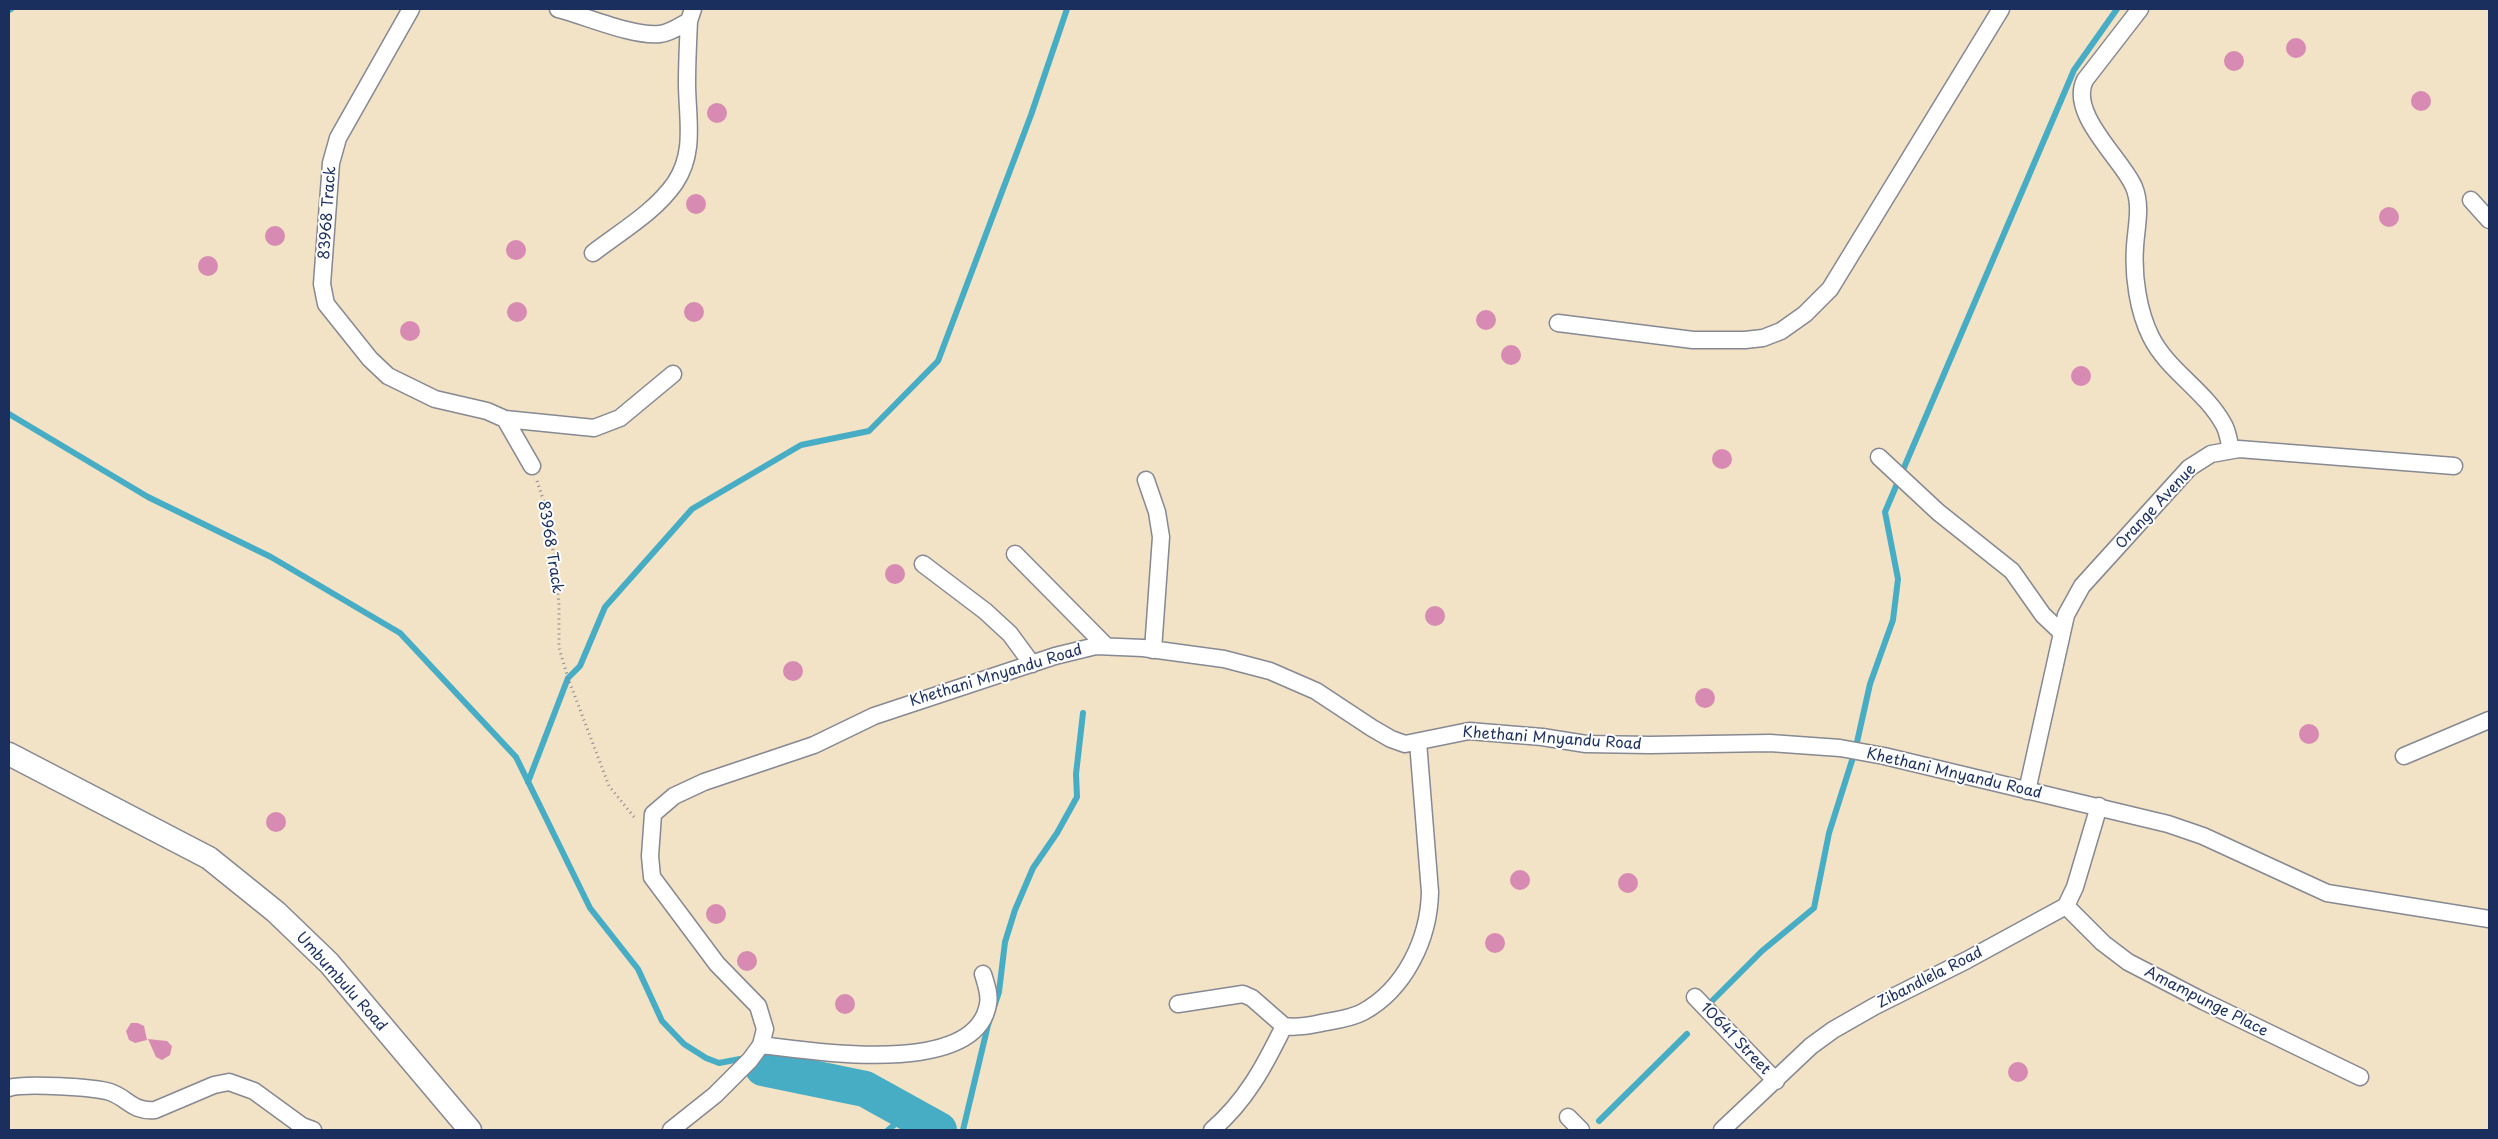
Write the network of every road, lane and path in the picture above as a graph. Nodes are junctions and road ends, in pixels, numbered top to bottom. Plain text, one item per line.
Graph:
1 (411, 9) edge
2 (558, 9) edge
3 (2001, 9) edge
4 (2140, 9) edge
5 (691, 15) edge
6 (2471, 200) dead end
7 (2489, 220) edge
8 (593, 253) dead end
9 (1558, 323) dead end
10 (673, 374) dead end
11 (505, 419) junction
12 (2232, 450) junction
13 (1879, 457) dead end
14 (532, 466) joint
15 (2454, 466) dead end
16 (1146, 480) dead end
17 (1015, 554) dead end
18 (923, 564) dead end
19 (2062, 633) junction
20 (1106, 646) junction
21 (1153, 650) junction
22 (1032, 664) junction
23 (2489, 720) edge
24 (1418, 742) junction
25 (9, 754) edge
26 (2404, 756) dead end
27 (2027, 791) junction
28 (2099, 806) junction
29 (650, 838) junction
30 (2066, 906) junction
31 (2489, 919) edge
32 (983, 974) dead end
33 (1695, 997) dead end
34 (1178, 1004) dead end
35 (1284, 1026) junction
36 (761, 1045) junction
37 (2360, 1078) dead end
38 (1776, 1081) junction
39 (9, 1088) edge
40 (1568, 1117) dead end
41 (313, 1130) edge
42 (470, 1130) edge
43 (671, 1130) edge
44 (1212, 1130) edge
45 (1582, 1130) edge
46 (1722, 1130) edge

1 - 11 street, 83968 Track
2 - 5 street
3 - 9 street
4 - 12 street
5 - 8 street
6 - 7 street
10 - 11 street, 83968 Track
11 - 14 street
12 - 15 street, Orange Avenue
12 - 19 street, Orange Avenue
13 - 19 street
14 - 29 path, 83968 Track
16 - 21 street
17 - 20 street
18 - 22 street
19 - 27 street, Orange Avenue
20 - 21 street, Khethani Mnyandu Road
20 - 22 street, Khethani Mnyandu Road
21 - 24 street, Khethani Mnyandu Road
22 - 29 street, Khethani Mnyandu Road
23 - 26 street
24 - 27 street, Khethani Mnyandu Road
24 - 35 street
25 - 42 main road, Umbumbulu Road
27 - 28 street, Khethani Mnyandu Road
28 - 30 street
28 - 31 street, Khethani Mnyandu Road
29 - 36 street, Khethani Mnyandu Road
30 - 37 street, Amampunge Place
30 - 38 street, Zibandlela Road
32 - 36 street
33 - 38 street, 10641 Street
34 - 35 street
35 - 44 street
36 - 43 street
38 - 46 street, Zibandlela Road
39 - 41 street
40 - 45 street

